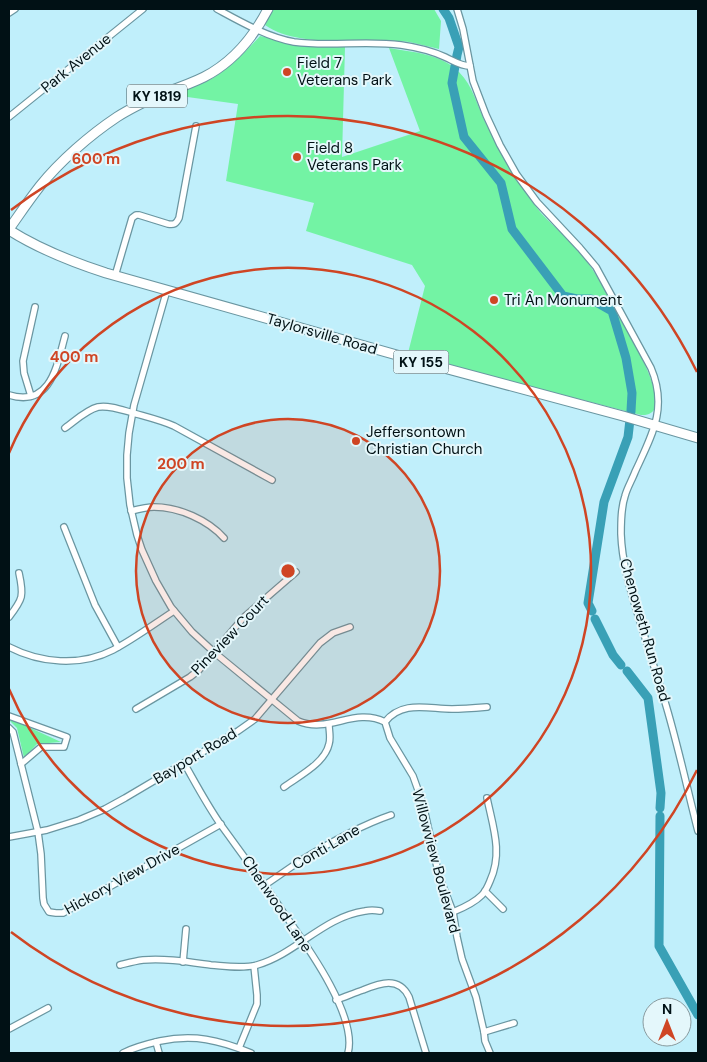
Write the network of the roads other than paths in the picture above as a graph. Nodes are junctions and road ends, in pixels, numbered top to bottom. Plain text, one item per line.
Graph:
1 (15, 9) edge
2 (143, 9) edge
3 (216, 9) edge
4 (268, 9) edge
5 (457, 9) edge
6 (9, 14) edge
7 (257, 29) junction
8 (470, 66) junction
9 (9, 117) edge
10 (196, 126) dead end
11 (9, 230) edge
12 (115, 276) junction
13 (167, 290) junction
14 (35, 307) dead end
15 (65, 336) dead end
16 (9, 396) edge
17 (31, 396) junction
18 (132, 413) junction
19 (655, 426) junction
20 (65, 428) dead end
21 (698, 438) edge
22 (272, 480) dead end
23 (131, 511) junction
24 (64, 527) dead end
25 (224, 538) dead end
26 (296, 572) dead end
27 (19, 573) dead end
28 (174, 611) junction
29 (9, 616) edge
30 (350, 627) dead end
31 (9, 647) edge
32 (118, 647) junction
33 (215, 653) junction
34 (272, 700) junction
35 (487, 707) dead end
36 (136, 709) dead end
37 (9, 716) edge
38 (385, 722) junction
39 (329, 724) junction
40 (9, 728) edge
41 (184, 763) junction
42 (21, 764) junction
43 (284, 787) dead end
44 (487, 798) dead end
45 (391, 815) dead end
46 (221, 824) junction
47 (698, 831) edge
48 (38, 832) junction
49 (9, 838) edge
50 (264, 885) junction
51 (485, 891) junction
52 (503, 909) dead end
53 (380, 911) dead end
54 (453, 912) junction
55 (186, 929) dead end
56 (303, 941) junction
57 (183, 962) junction
58 (120, 965) dead end
59 (254, 966) junction
60 (336, 1000) junction
61 (48, 1008) dead end
62 (514, 1023) dead end
63 (9, 1029) edge
64 (484, 1032) junction
65 (156, 1042) junction
66 (239, 1048) junction
67 (123, 1053) edge
68 (158, 1053) edge
69 (251, 1053) edge
70 (348, 1053) edge
71 (426, 1053) edge
72 (490, 1053) edge

1 - 6 street
2 - 9 street, Park Avenue
3 - 7 street
4 - 7 main road, KY 1819
5 - 8 street, Chenoweth Run Road
7 - 8 street
7 - 11 main road, KY 1819
8 - 19 street, Chenoweth Run Road
10 - 12 street
11 - 12 main road, Taylorsville Road / KY 155
12 - 13 main road, Taylorsville Road / KY 155
13 - 18 street
13 - 19 main road, Taylorsville Road / KY 155
14 - 17 street
15 - 17 street
16 - 17 street
18 - 20 street
18 - 22 street
18 - 23 street
19 - 21 main road, Taylorsville Road / KY 155
19 - 47 street, Chenoweth Run Road
23 - 25 street
23 - 28 street
24 - 32 street
26 - 33 street, Pineview Court
27 - 29 street
28 - 32 street
28 - 33 street
30 - 34 street, Bayport Road
31 - 32 street
33 - 34 street
33 - 36 street, Pineview Court
34 - 39 street
34 - 41 street, Bayport Road
35 - 38 street
37 - 42 street
38 - 39 street
38 - 54 street, Willowview Boulevard
39 - 43 street
40 - 42 street, Hickory View Drive
41 - 46 street, Chenwood Lane
41 - 48 street, Bayport Road
42 - 48 street, Hickory View Drive
44 - 51 street
45 - 50 street, Conti Lane
46 - 48 street, Hickory View Drive
46 - 50 street, Chenwood Lane
48 - 49 street, Bayport Road
50 - 56 street, Chenwood Lane
51 - 52 street
51 - 54 street
53 - 56 street
54 - 64 street, Willowview Boulevard
55 - 57 street
56 - 59 street
56 - 60 street, Chenwood Lane
57 - 58 street
57 - 59 street
59 - 66 street
60 - 70 street, Chenwood Lane
60 - 71 street
61 - 63 street
62 - 64 street
64 - 72 street, Willowview Boulevard
65 - 66 street
65 - 67 street
65 - 68 street
66 - 69 street

